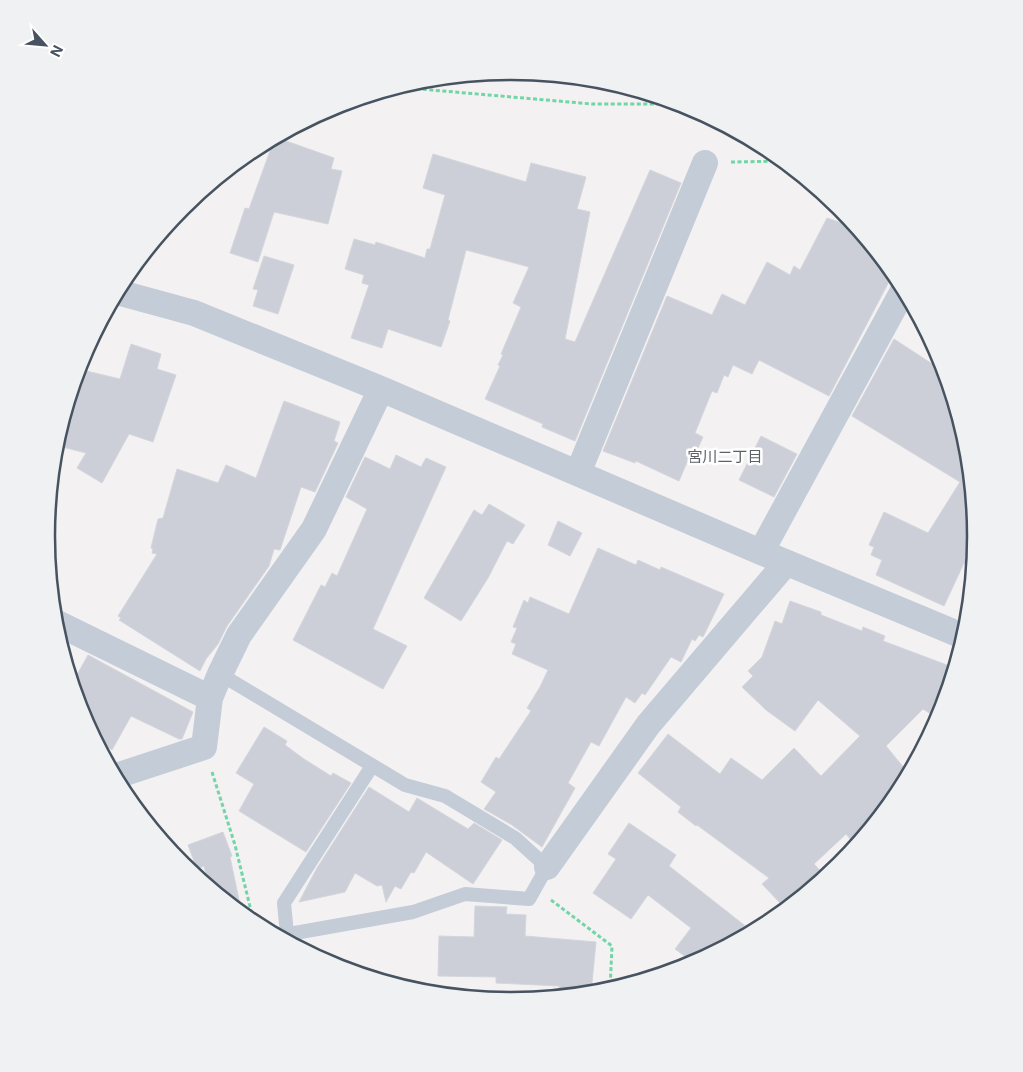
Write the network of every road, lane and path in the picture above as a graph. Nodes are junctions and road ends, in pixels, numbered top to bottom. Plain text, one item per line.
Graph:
1 (419, 89) edge
2 (423, 89) joint
3 (658, 104) edge
4 (772, 161) edge
5 (706, 163) joint
6 (125, 294) edge
7 (900, 297) edge
8 (381, 389) junction
9 (578, 474) junction
10 (762, 552) junction
11 (786, 562) junction
12 (64, 627) edge
13 (957, 634) edge
14 (220, 674) junction
15 (210, 698) junction
16 (204, 747) junction
17 (372, 766) junction
18 (122, 774) edge
19 (547, 866) junction
20 (251, 911) edge
21 (283, 931) edge
22 (289, 934) edge
23 (610, 982) edge

1 - 2 path
2 - 3 path
4 - 5 path
5 - 9 street
6 - 8 street
7 - 10 street
8 - 9 street
8 - 14 street
9 - 10 street
10 - 11 street
11 - 13 street
11 - 19 street
12 - 15 street
14 - 15 street
14 - 17 lane
15 - 16 street
16 - 18 street
16 - 20 path
17 - 19 lane
17 - 21 lane
19 - 22 lane
19 - 23 path

